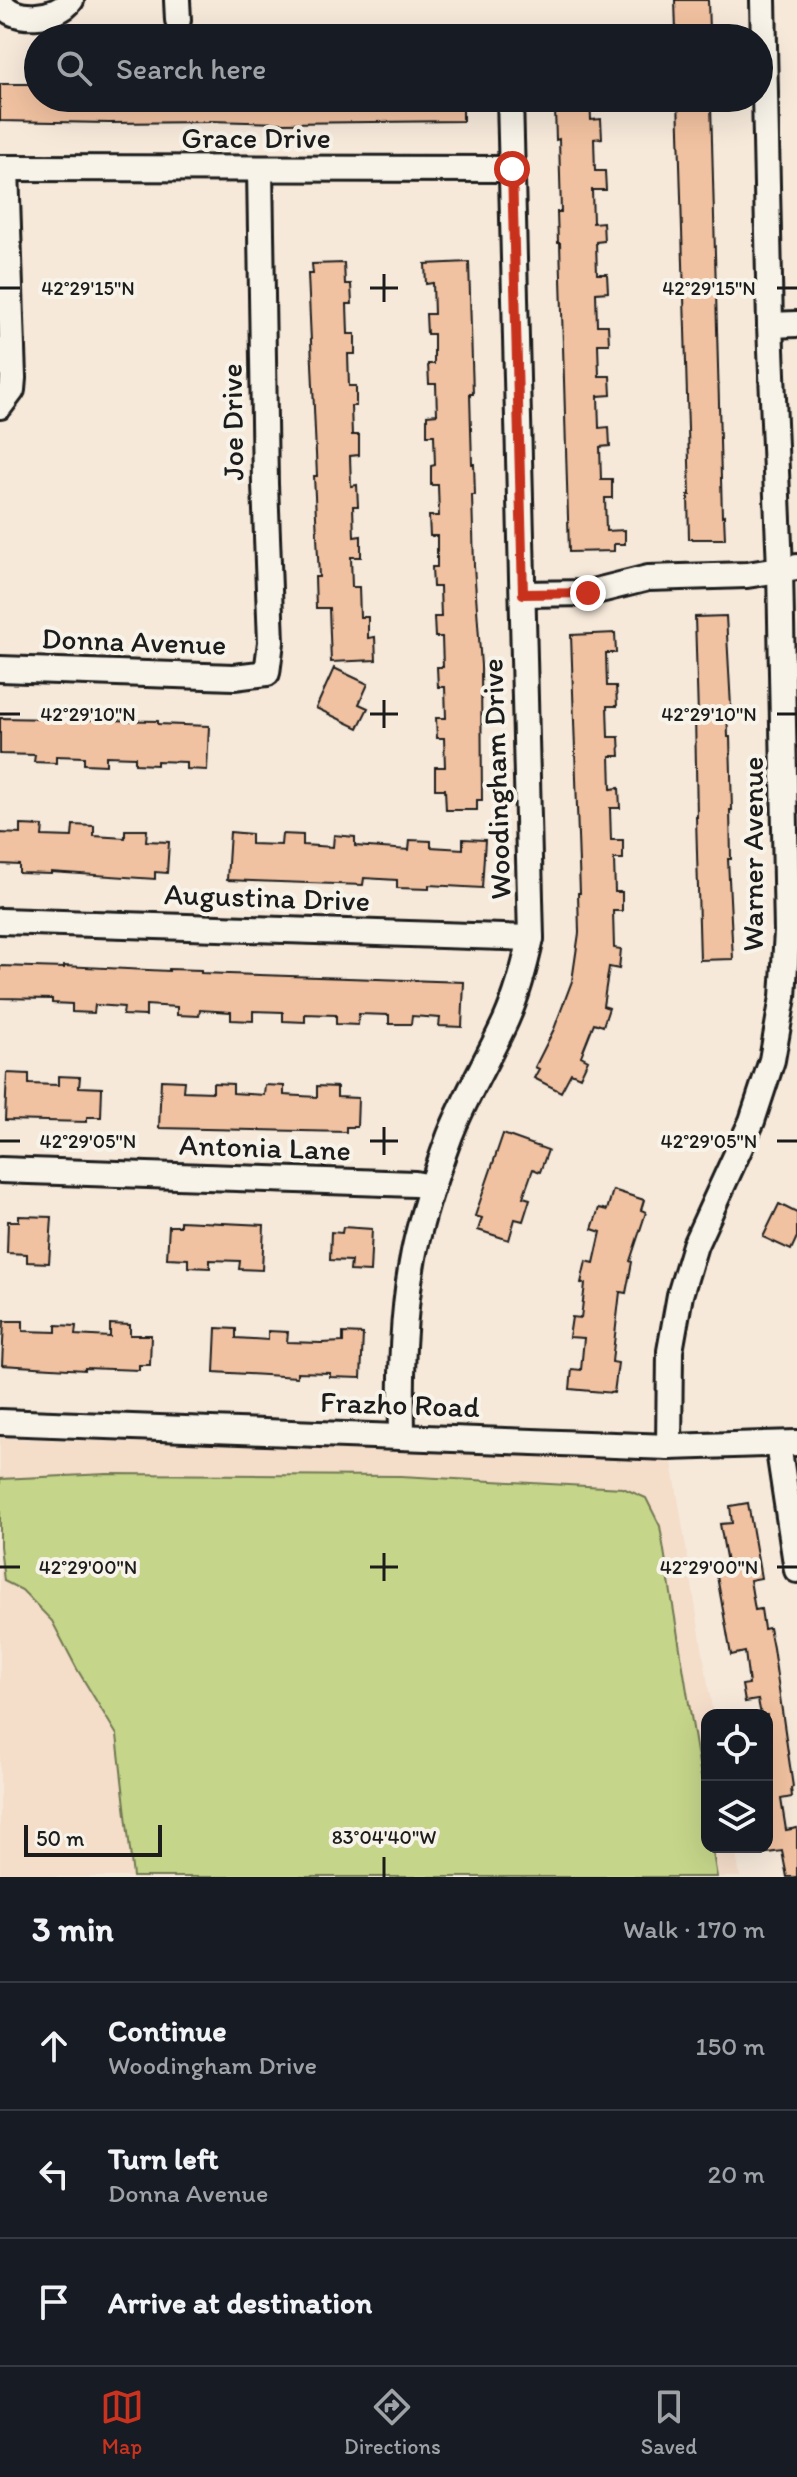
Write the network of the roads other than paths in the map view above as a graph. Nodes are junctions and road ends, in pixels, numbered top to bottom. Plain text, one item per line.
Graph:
1 (71, 0) edge
2 (763, 0) edge
3 (6, 8) edge
4 (764, 24) edge
5 (510, 112) edge
6 (765, 112) edge
7 (3, 168) edge
8 (260, 169) junction
9 (512, 169) junction
10 (797, 324) edge
11 (770, 325) junction
12 (0, 406) edge
13 (788, 568) edge
14 (523, 594) junction
15 (0, 669) edge
16 (267, 673) joint
17 (0, 921) edge
18 (531, 938) junction
19 (0, 1170) edge
20 (432, 1187) junction
21 (0, 1422) edge
22 (402, 1436) junction
23 (787, 1444) edge
24 (669, 1447) junction
25 (797, 1570) edge

1 - 3 street
2 - 4 street, Warner Avenue
5 - 9 street, Woodingham Drive
6 - 11 street, Warner Avenue
7 - 8 street, Grace Drive
7 - 12 street
8 - 9 street, Grace Drive
8 - 16 street, Joe Drive
9 - 14 street, Woodingham Drive
10 - 11 street
11 - 13 street, Warner Avenue
13 - 14 street
13 - 24 street, Warner Avenue
14 - 18 street, Woodingham Drive
15 - 16 street, Donna Avenue
17 - 18 street, Augustina Drive
18 - 20 street, Woodingham Drive
19 - 20 street, Antonia Lane
20 - 22 street, Woodingham Drive
21 - 22 street, Frazho Road
22 - 24 street, Frazho Road
23 - 24 street, Frazho Road
23 - 25 street

